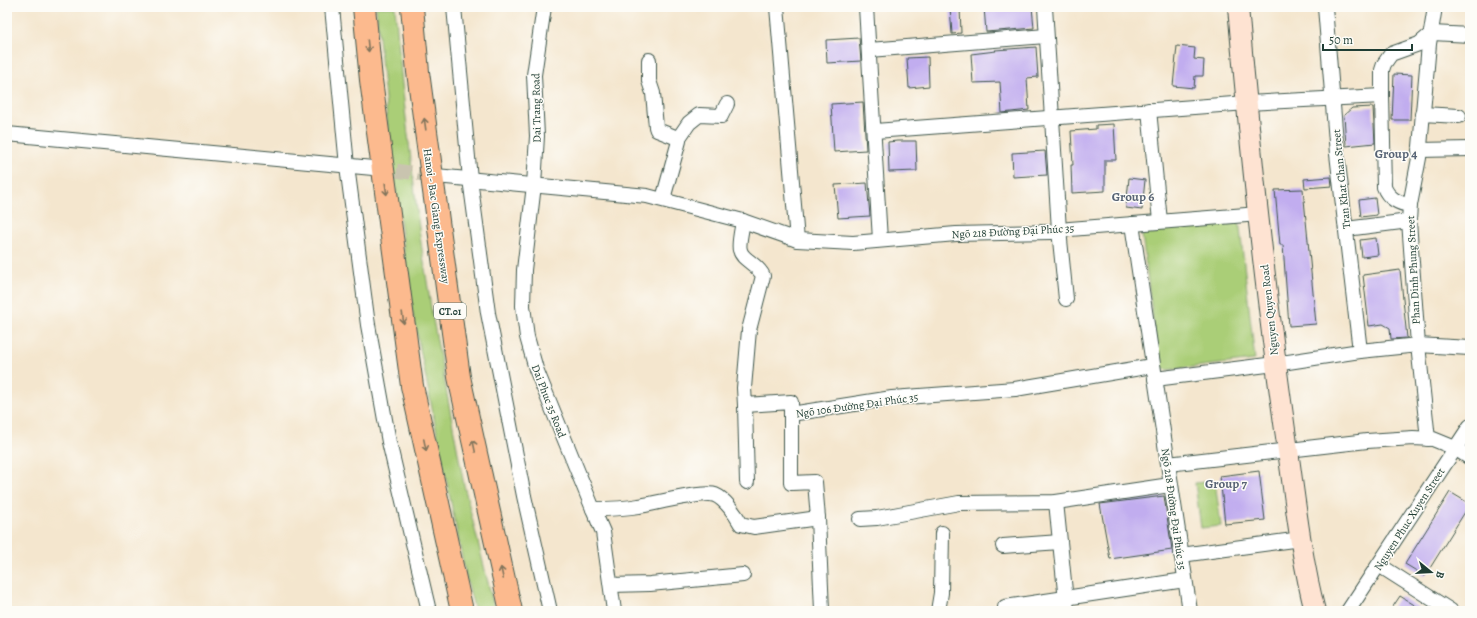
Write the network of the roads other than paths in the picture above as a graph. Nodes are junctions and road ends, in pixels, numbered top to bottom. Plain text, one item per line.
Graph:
1 (332, 7) edge
2 (364, 7) edge
3 (412, 7) edge
4 (454, 7) edge
5 (544, 7) edge
6 (777, 7) edge
7 (866, 7) edge
8 (1045, 7) edge
9 (1238, 7) edge
10 (1325, 7) edge
11 (1435, 7) edge
12 (1432, 33) junction
13 (1470, 35) edge
14 (1046, 36) junction
15 (869, 50) junction
16 (649, 60) dead end
17 (1382, 96) junction
18 (1332, 99) junction
19 (1247, 103) junction
20 (727, 104) dead end
21 (1148, 110) junction
22 (1422, 114) junction
23 (1460, 116) dead end
24 (1052, 118) junction
25 (875, 131) junction
26 (7, 134) edge
27 (678, 138) junction
28 (1470, 149) edge
29 (1419, 150) junction
30 (348, 166) junction
31 (373, 168) tunnel mouth
32 (436, 176) tunnel mouth
33 (470, 179) junction
34 (534, 185) junction
35 (663, 199) junction
36 (1410, 205) junction
37 (1259, 214) junction
38 (742, 221) junction
39 (1160, 221) junction
40 (1409, 221) junction
41 (1132, 224) junction
42 (1346, 229) junction
43 (1059, 230) junction
44 (797, 240) junction
45 (880, 240) junction
46 (1066, 299) dead end
47 (1418, 345) junction
48 (1470, 348) edge
49 (1360, 351) junction
50 (1275, 364) junction
51 (1154, 373) junction
52 (745, 405) junction
53 (791, 414) junction
54 (1470, 426) edge
55 (1428, 439) junction
56 (1455, 448) junction
57 (1288, 450) junction
58 (1470, 458) edge
59 (1168, 464) junction
60 (747, 482) dead end
61 (1170, 485) junction
62 (1056, 502) junction
63 (593, 509) junction
64 (818, 518) junction
65 (860, 519) dead end
66 (942, 533) dead end
67 (1301, 539) junction
68 (1060, 542) junction
69 (1003, 546) dead end
70 (1181, 555) junction
71 (1379, 565) junction
72 (743, 575) dead end
73 (1185, 580) junction
74 (611, 585) junction
75 (1067, 605) edge
76 (1005, 607) dead end
77 (1316, 609) edge
78 (429, 611) edge
79 (462, 611) edge
80 (511, 611) edge
81 (550, 611) edge
82 (614, 611) edge
83 (822, 611) edge
84 (938, 611) edge
85 (1190, 611) edge
86 (1348, 611) edge
87 (1451, 611) edge

1 - 30 street
2 -> 79 highway
80 -> 3 highway, Hanoi - Bac Giang Expressway / CT.01
4 - 33 street
5 - 34 street, Dai Trang Road
6 - 44 street
7 - 15 street
8 - 14 street
9 - 19 street, Nguyen Quyen Road
10 - 18 street, Tran Khat Chan Street
11 - 12 street, Phan Dinh Phung Street
12 - 13 street
12 - 17 street
12 - 22 street, Phan Dinh Phung Street
14 - 15 street
14 - 24 street
15 - 25 street
16 - 27 street
17 - 18 street
17 - 36 street
18 - 19 street
18 - 42 street, Tran Khat Chan Street
19 - 21 street
19 - 37 street, Nguyen Quyen Road
20 - 27 street
21 - 24 street
21 - 39 street
22 - 23 street
22 - 29 street, Phan Dinh Phung Street
24 - 25 street
24 - 43 street
25 - 45 street
26 - 30 street
27 - 35 street
28 - 29 street
29 - 36 street, Phan Dinh Phung Street
30 - 31 street
30 - 78 street
32 - 33 street, Ngõ 218 Đường Đại Phúc 35
33 - 34 street, Ngõ 218 Đường Đại Phúc 35
33 - 81 street
34 - 35 street, Ngõ 218 Đường Đại Phúc 35
34 - 63 street, Dai Phuc 35 Road
35 - 38 street, Ngõ 218 Đường Đại Phúc 35
36 - 40 street, Phan Dinh Phung Street
37 - 39 street
37 - 50 street, Nguyen Quyen Road
38 - 44 street, Ngõ 218 Đường Đại Phúc 35
38 - 52 street
39 - 41 street
40 - 42 street
40 - 47 street, Phan Dinh Phung Street
41 - 43 street, Ngõ 218 Đường Đại Phúc 35
41 - 51 street, Ngõ 218 Đường Đại Phúc 35
42 - 49 street, Tran Khat Chan Street
43 - 45 street, Ngõ 218 Đường Đại Phúc 35
43 - 46 street
44 - 45 street, Ngõ 218 Đường Đại Phúc 35
47 - 48 street, Ngõ 106 Đường Đại Phúc 35
47 - 49 street, Ngõ 106 Đường Đại Phúc 35
47 - 55 street, Phan Dinh Phung Street
49 - 50 street, Ngõ 106 Đường Đại Phúc 35
50 - 51 street, Ngõ 106 Đường Đại Phúc 35
50 - 57 street, Nguyen Quyen Road
51 - 53 street, Ngõ 106 Đường Đại Phúc 35
51 - 59 street, Ngõ 218 Đường Đại Phúc 35
52 - 53 street, Ngõ 106 Đường Đại Phúc 35
52 - 60 street
53 - 64 street
54 - 56 street, Nguyen Phuc Xuyen Street
55 - 56 street
55 - 57 street
56 - 58 street
56 - 71 street, Nguyen Phuc Xuyen Street
57 - 59 street
57 - 67 street, Nguyen Quyen Road
59 - 61 street, Ngõ 218 Đường Đại Phúc 35
61 - 62 street
61 - 70 street, Ngõ 218 Đường Đại Phúc 35
62 - 65 street
62 - 68 street
63 - 64 street
63 - 74 street, Dai Phuc 35 Road
64 - 83 street
66 - 84 street
67 - 70 street
67 - 77 street, Nguyen Quyen Road
68 - 69 street
68 - 75 street
70 - 73 street, Ngõ 218 Đường Đại Phúc 35
71 - 86 street, Nguyen Phuc Xuyen Street
71 - 87 street
72 - 74 street
73 - 75 street
73 - 85 street, Ngõ 218 Đường Đại Phúc 35
74 - 82 street, Dai Phuc 35 Road
75 - 76 street

